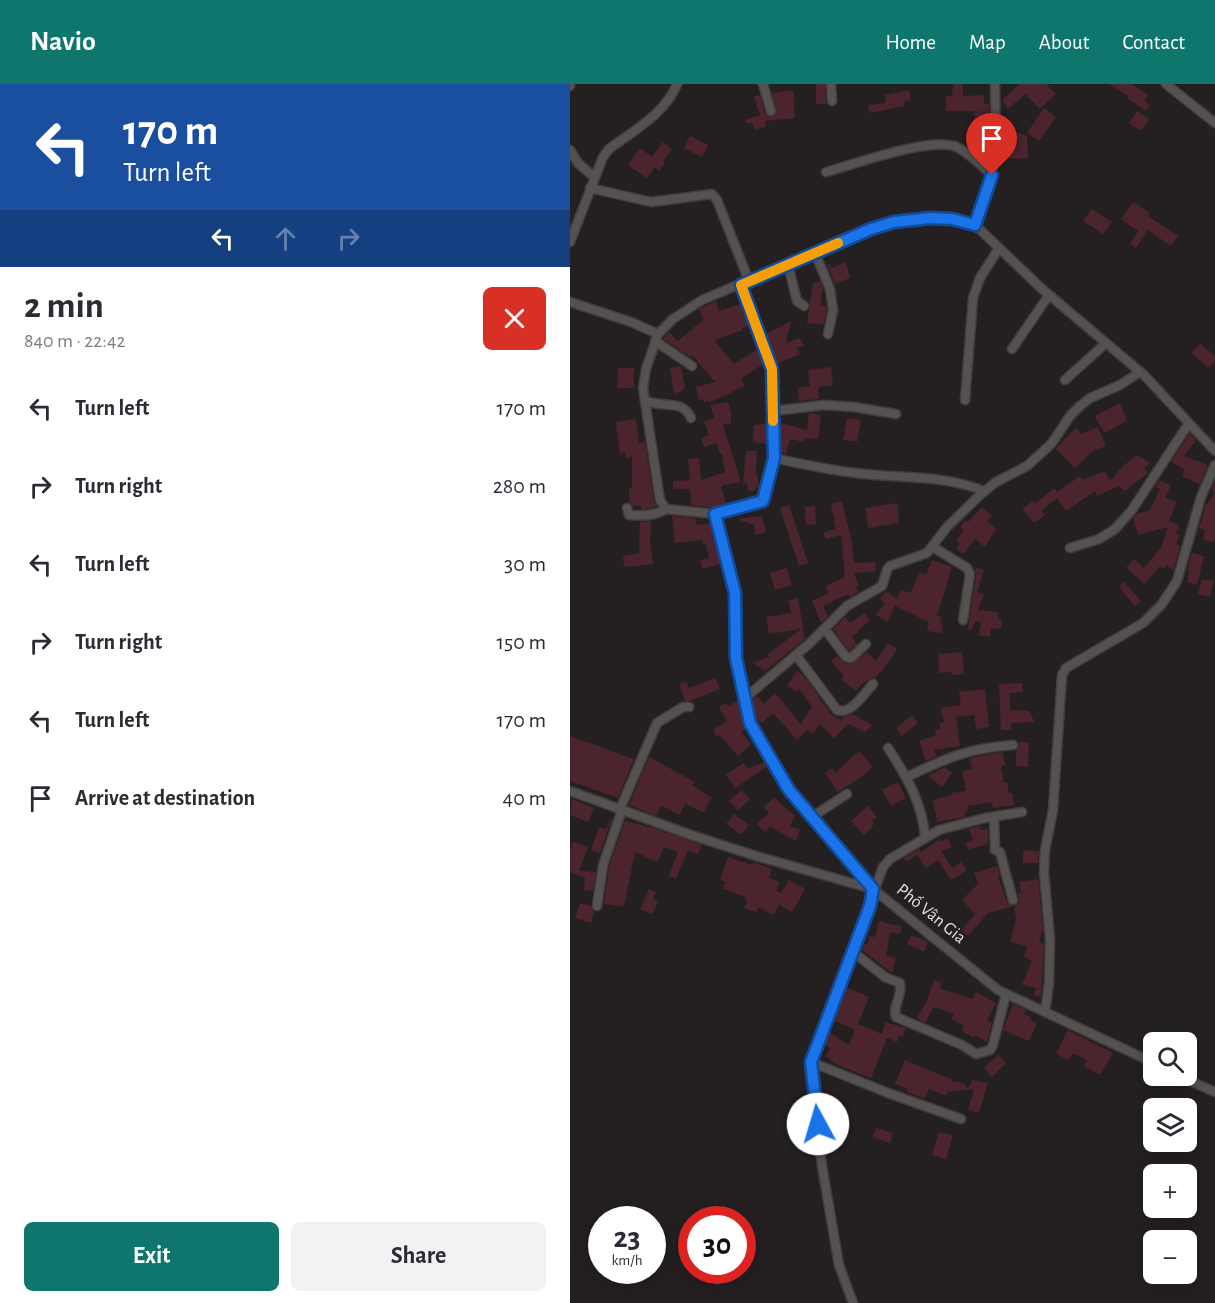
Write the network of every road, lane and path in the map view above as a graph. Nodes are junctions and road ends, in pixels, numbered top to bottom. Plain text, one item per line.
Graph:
1 (677, 84) edge
2 (763, 84) edge
3 (831, 84) edge
4 (995, 84) edge
5 (1166, 84) edge
6 (832, 101) dead end
7 (771, 111) dead end
8 (1215, 123) edge
9 (570, 150) edge
10 (826, 172) dead end
11 (992, 175) junction
12 (594, 177) junction
13 (590, 188) junction
14 (975, 225) junction
15 (570, 242) edge
16 (999, 248) junction
17 (815, 253) junction
18 (788, 265) junction
19 (745, 283) junction
20 (1049, 295) junction
21 (570, 302) edge
22 (804, 306) dead end
23 (828, 334) dead end
24 (657, 337) junction
25 (1106, 343) junction
26 (1012, 349) dead end
27 (692, 366) dead end
28 (1140, 372) junction
29 (1065, 380) dead end
30 (965, 400) dead end
31 (646, 401) junction
32 (773, 411) junction
33 (896, 414) dead end
34 (691, 418) dead end
35 (1189, 423) junction
36 (1215, 451) edge
37 (774, 458) junction
38 (1215, 465) edge
39 (984, 491) junction
40 (627, 508) dead end
41 (666, 508) junction
42 (715, 514) junction
43 (933, 546) junction
44 (1070, 548) dead end
45 (963, 620) dead end
46 (825, 629) junction
47 (866, 644) dead end
48 (796, 655) junction
49 (873, 684) dead end
50 (744, 698) junction
51 (689, 707) dead end
52 (1013, 745) dead end
53 (888, 748) dead end
54 (907, 777) junction
55 (570, 791) edge
56 (846, 794) dead end
57 (621, 809) junction
58 (1022, 812) dead end
59 (812, 817) junction
60 (994, 817) junction
61 (925, 837) junction
62 (873, 889) junction
63 (1013, 900) dead end
64 (597, 906) dead end
65 (853, 952) junction
66 (1006, 994) junction
67 (1045, 1012) junction
68 (1143, 1058) edge
69 (811, 1062) junction
70 (1197, 1084) edge
71 (1215, 1092) edge
72 (961, 1119) dead end
73 (853, 1303) edge

1 - 12 street
2 - 7 street
3 - 6 street
4 - 11 street
5 - 8 street
9 - 12 street
10 - 11 street
11 - 14 street
12 - 13 street
13 - 15 street
13 - 19 street
14 - 16 street
14 - 17 street
16 - 20 street
16 - 30 street
17 - 18 street
17 - 23 street
18 - 19 street
18 - 22 street
19 - 24 street
19 - 32 street
20 - 25 street
20 - 26 street
21 - 24 street
24 - 27 street
24 - 31 street
25 - 28 street
25 - 29 street
28 - 35 street
28 - 39 street
31 - 34 street
31 - 41 street
32 - 33 street
32 - 37 street
35 - 36 street
35 - 44 street
37 - 39 street
37 - 42 street
38 - 67 street
39 - 43 street
40 - 41 street
41 - 42 street
42 - 50 street
43 - 45 street
43 - 46 street
46 - 47 street
46 - 48 street
48 - 49 street
48 - 50 street
50 - 59 street
51 - 57 street
52 - 54 street
53 - 54 street
54 - 61 street
55 - 57 street, Phố Vân Gia
56 - 59 street
57 - 62 street, Phố Vân Gia
57 - 64 street
58 - 60 street
59 - 62 street
60 - 61 street
60 - 63 street
61 - 62 street
62 - 65 street
62 - 66 street, Phố Vân Gia
65 - 66 street
65 - 69 street
66 - 67 street, Phố Vân Gia
67 - 68 street, Phố Vân Gia
69 - 72 street
69 - 73 street
70 - 71 street

